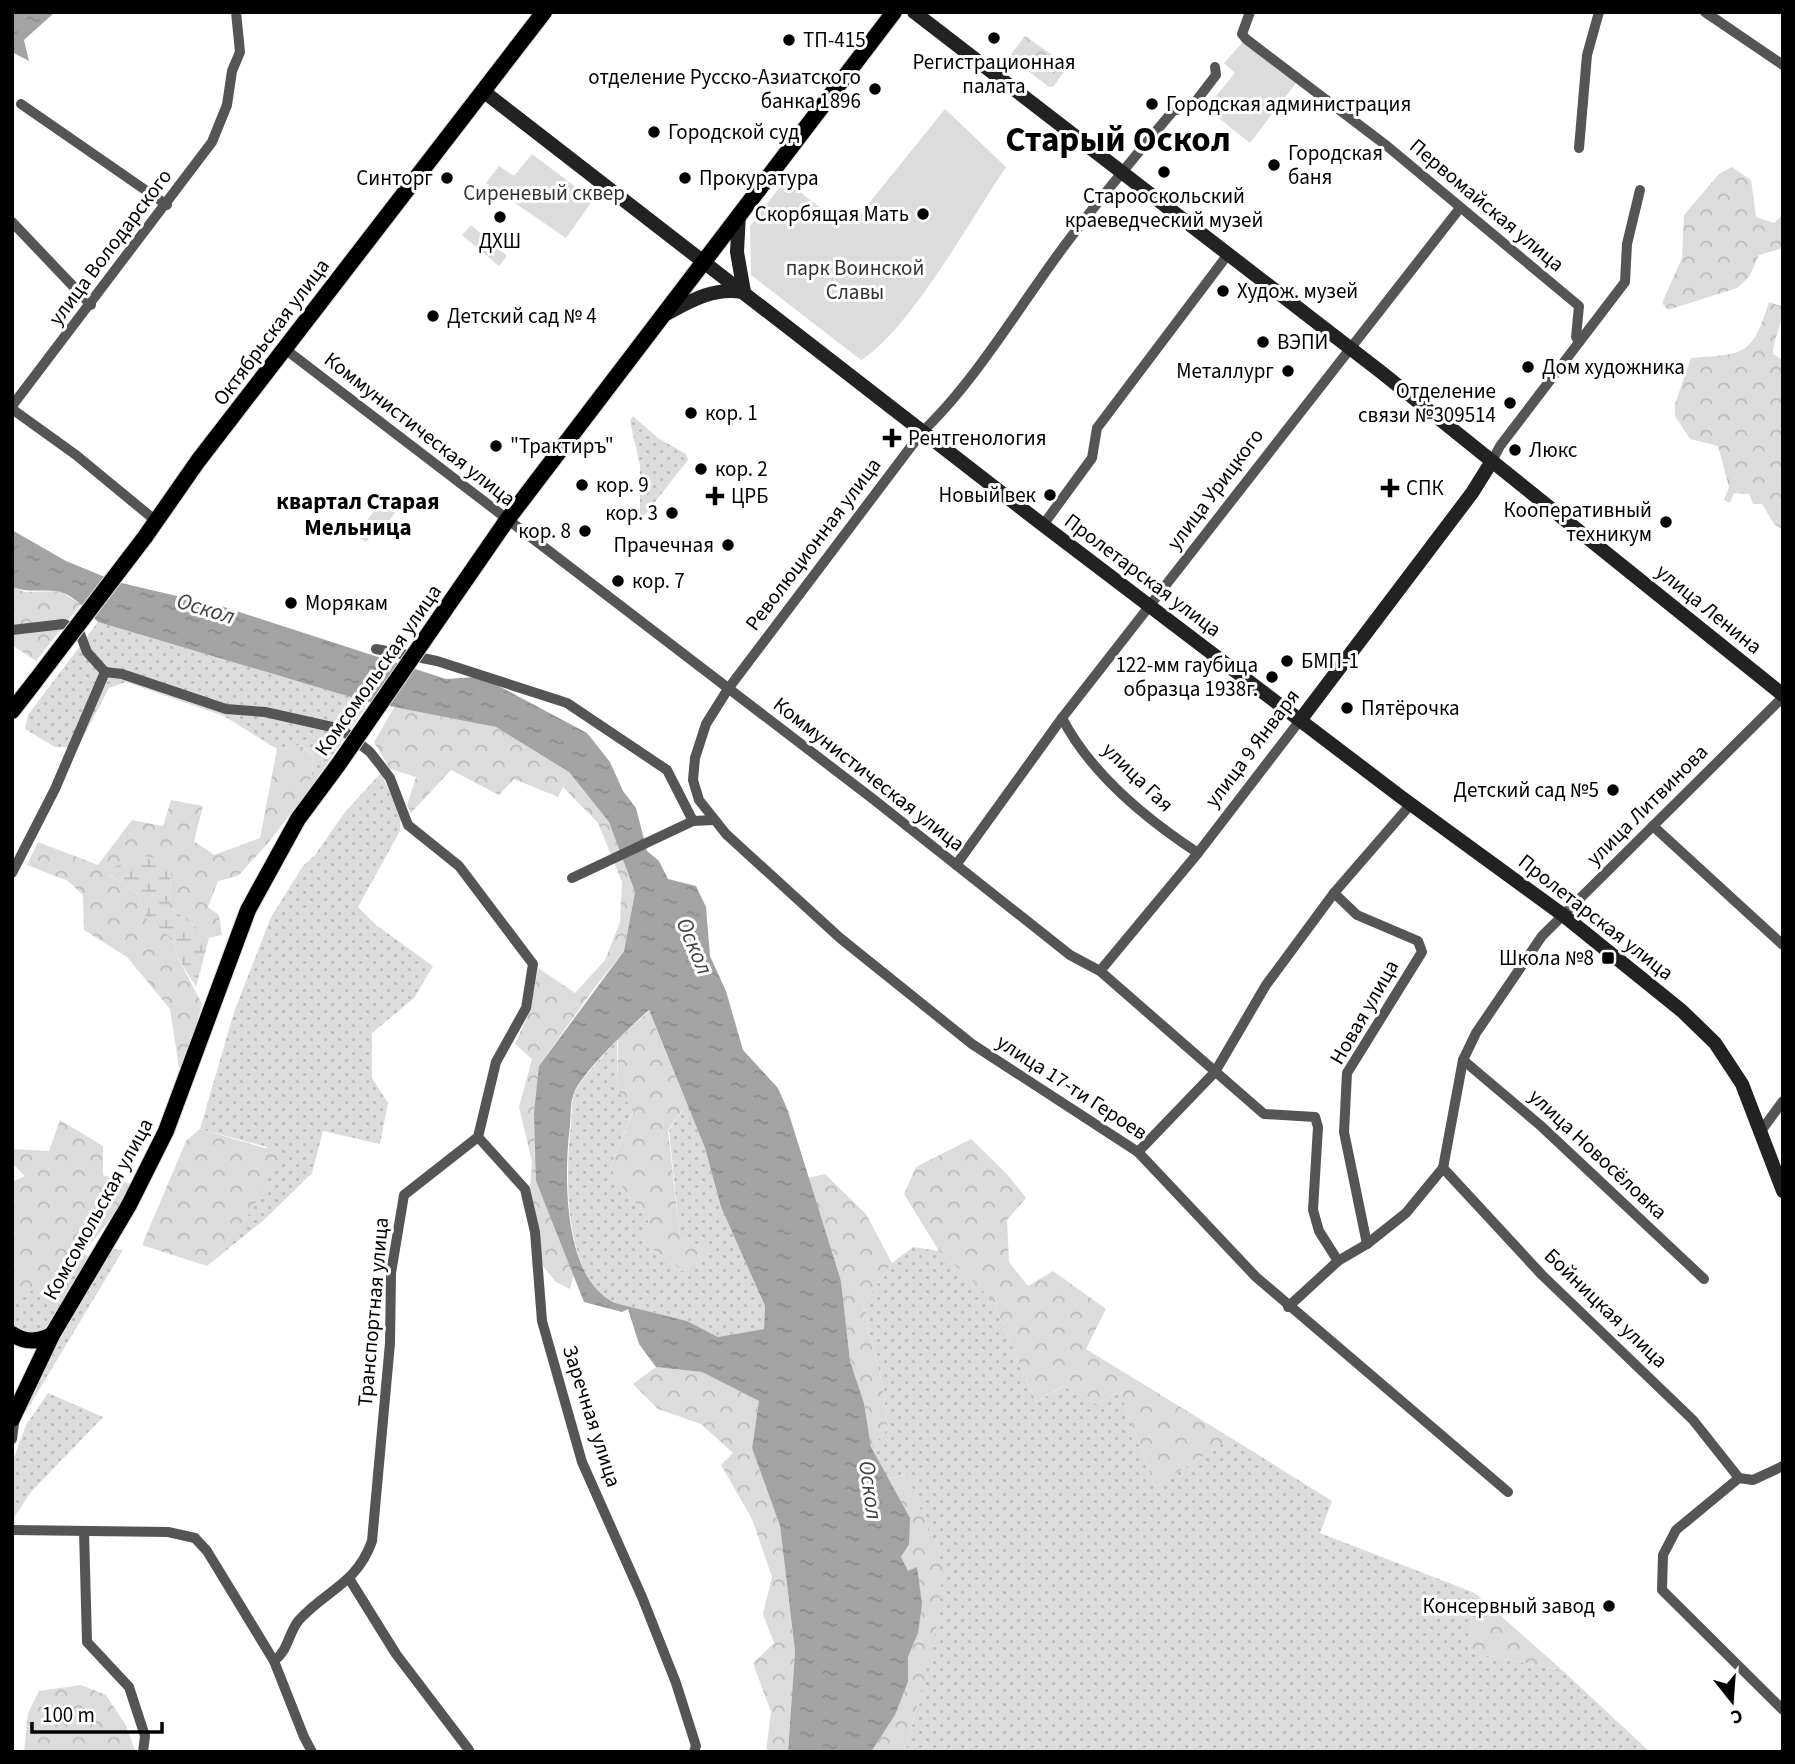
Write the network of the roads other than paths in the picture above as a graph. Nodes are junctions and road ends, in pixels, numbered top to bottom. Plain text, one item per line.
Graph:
1 (236, 12) edge
2 (544, 12) edge
3 (894, 12) edge
4 (914, 12) edge
5 (1250, 12) edge
6 (1599, 12) edge
7 (1705, 12) edge
8 (1783, 65) edge
9 (1215, 67) dead end
10 (483, 91) junction
11 (21, 104) dead end
12 (1579, 148) dead end
13 (1124, 172) junction
14 (1640, 190) dead end
15 (167, 205) junction
16 (1460, 208) junction
17 (739, 214) junction
18 (12, 222) edge
19 (1229, 253) junction
20 (705, 263) junction
21 (744, 292) junction
22 (91, 305) junction
23 (667, 313) junction
24 (1579, 342) junction
25 (1350, 348) junction
26 (285, 349) junction
27 (12, 408) edge
28 (922, 432) junction
29 (1492, 461) junction
30 (507, 520) junction
31 (156, 521) junction
32 (1043, 526) junction
33 (1150, 606) junction
34 (12, 630) edge
35 (376, 649) dead end
36 (105, 672) junction
37 (727, 689) junction
38 (1783, 696) edge
39 (12, 711) edge
40 (1062, 718) junction
41 (1301, 719) junction
42 (1411, 804) junction
43 (713, 820) junction
44 (693, 821) junction
45 (1653, 826) junction
46 (1198, 853) junction
47 (956, 865) junction
48 (12, 873) edge
49 (572, 878) dead end
50 (1334, 893) junction
51 (1563, 915) junction
52 (1783, 946) edge
53 (1100, 971) junction
54 (1463, 1060) junction
55 (1215, 1072) junction
56 (1783, 1101) edge
57 (1761, 1131) junction
58 (478, 1137) junction
59 (1138, 1152) junction
60 (1443, 1168) junction
61 (1783, 1191) edge
62 (1367, 1244) junction
63 (1338, 1261) junction
64 (1704, 1279) dead end
65 (1288, 1307) junction
66 (12, 1334) edge
67 (52, 1335) junction
68 (13, 1417) edge
69 (12, 1440) edge
70 (1783, 1466) edge
71 (1739, 1478) junction
72 (1508, 1492) dead end
73 (12, 1530) edge
74 (84, 1531) junction
75 (350, 1580) junction
76 (274, 1661) junction
77 (1783, 1710) edge
78 (469, 1750) edge
79 (143, 1752) edge
80 (313, 1752) edge
81 (694, 1752) edge

1 - 15 street, улица Володарского
2 - 10 main road, Октябрьская улица
3 - 17 main road, Комсомольская улица
4 - 13 main road, улица Ленина
5 - 16 street, Первомайская улица
6 - 12 street
7 - 8 street
9 - 13 street, Революционная улица
10 - 20 main road, Пролетарская улица
10 - 26 main road, Октябрьская улица
11 - 15 street
13 - 19 main road, улица Ленина
13 - 28 street, Революционная улица
14 - 24 street, улица 9 Января
15 - 22 street, улица Володарского
16 - 24 street, Первомайская улица
16 - 25 street, улица Урицкого
17 - 20 main road, Комсомольская улица
17 - 21 main road
18 - 22 street
19 - 25 main road, улица Ленина
19 - 32 street
20 - 21 main road, Пролетарская улица
20 - 23 main road, Комсомольская улица
21 - 23 main road
21 - 28 main road, Пролетарская улица
22 - 27 street, улица Володарского
23 - 30 main road, Комсомольская улица
24 - 29 street, улица 9 Января
25 - 29 main road, улица Ленина
25 - 33 street, улица Урицкого
26 - 30 street, Коммунистическая улица
26 - 31 main road, Октябрьская улица
27 - 31 street
28 - 32 main road, Пролетарская улица
28 - 37 street, Революционная улица
29 - 38 main road, улица Ленина
29 - 41 main road, улица 9 Января
30 - 37 street, Коммунистическая улица
30 - 67 main road, Комсомольская улица, bridge
31 - 39 main road, Октябрьская улица, bridge
32 - 33 main road, Пролетарская улица
33 - 40 street, улица Урицкого
33 - 41 main road, Пролетарская улица
34 - 36 street
35 - 44 street
36 - 48 street
36 - 58 street
37 - 43 street, улица 17-ти Героев
37 - 47 street, Коммунистическая улица
38 - 45 street, улица Литвинова
40 - 46 street, улица Гая
40 - 47 street, улица Урицкого
41 - 42 main road, Пролетарская улица
41 - 46 street, улица 9 Января
42 - 50 street
42 - 51 main road, Пролетарская улица
43 - 44 street
43 - 59 street, улица 17-ти Героев
44 - 49 street
45 - 51 street, улица Литвинова
45 - 52 street
46 - 53 street, улица 9 Января
47 - 53 street, Коммунистическая улица
50 - 55 street
50 - 62 street, Новая улица
51 - 54 street, улица Литвинова
51 - 57 main road, Пролетарская улица
53 - 55 street, Коммунистическая улица
54 - 60 street, улица Литвинова
54 - 64 street, улица Новосёловка
55 - 59 street
55 - 63 street, Коммунистическая улица
56 - 57 street
57 - 61 main road, Пролетарская улица
58 - 75 street, Транспортная улица
58 - 81 street, Заречная улица
59 - 65 street, улица 17-ти Героев
60 - 62 street, улица Литвинова
60 - 71 street, Бойницкая улица
62 - 63 street, улица Литвинова
63 - 65 street, улица Литвинова
65 - 72 street, улица 17-ти Героев
66 - 67 main road
67 - 68 main road, Комсомольская улица
68 - 69 street
70 - 71 street
71 - 77 street
73 - 74 street
74 - 76 street
74 - 79 street
75 - 76 street, Транспортная улица
75 - 78 street
76 - 80 street

